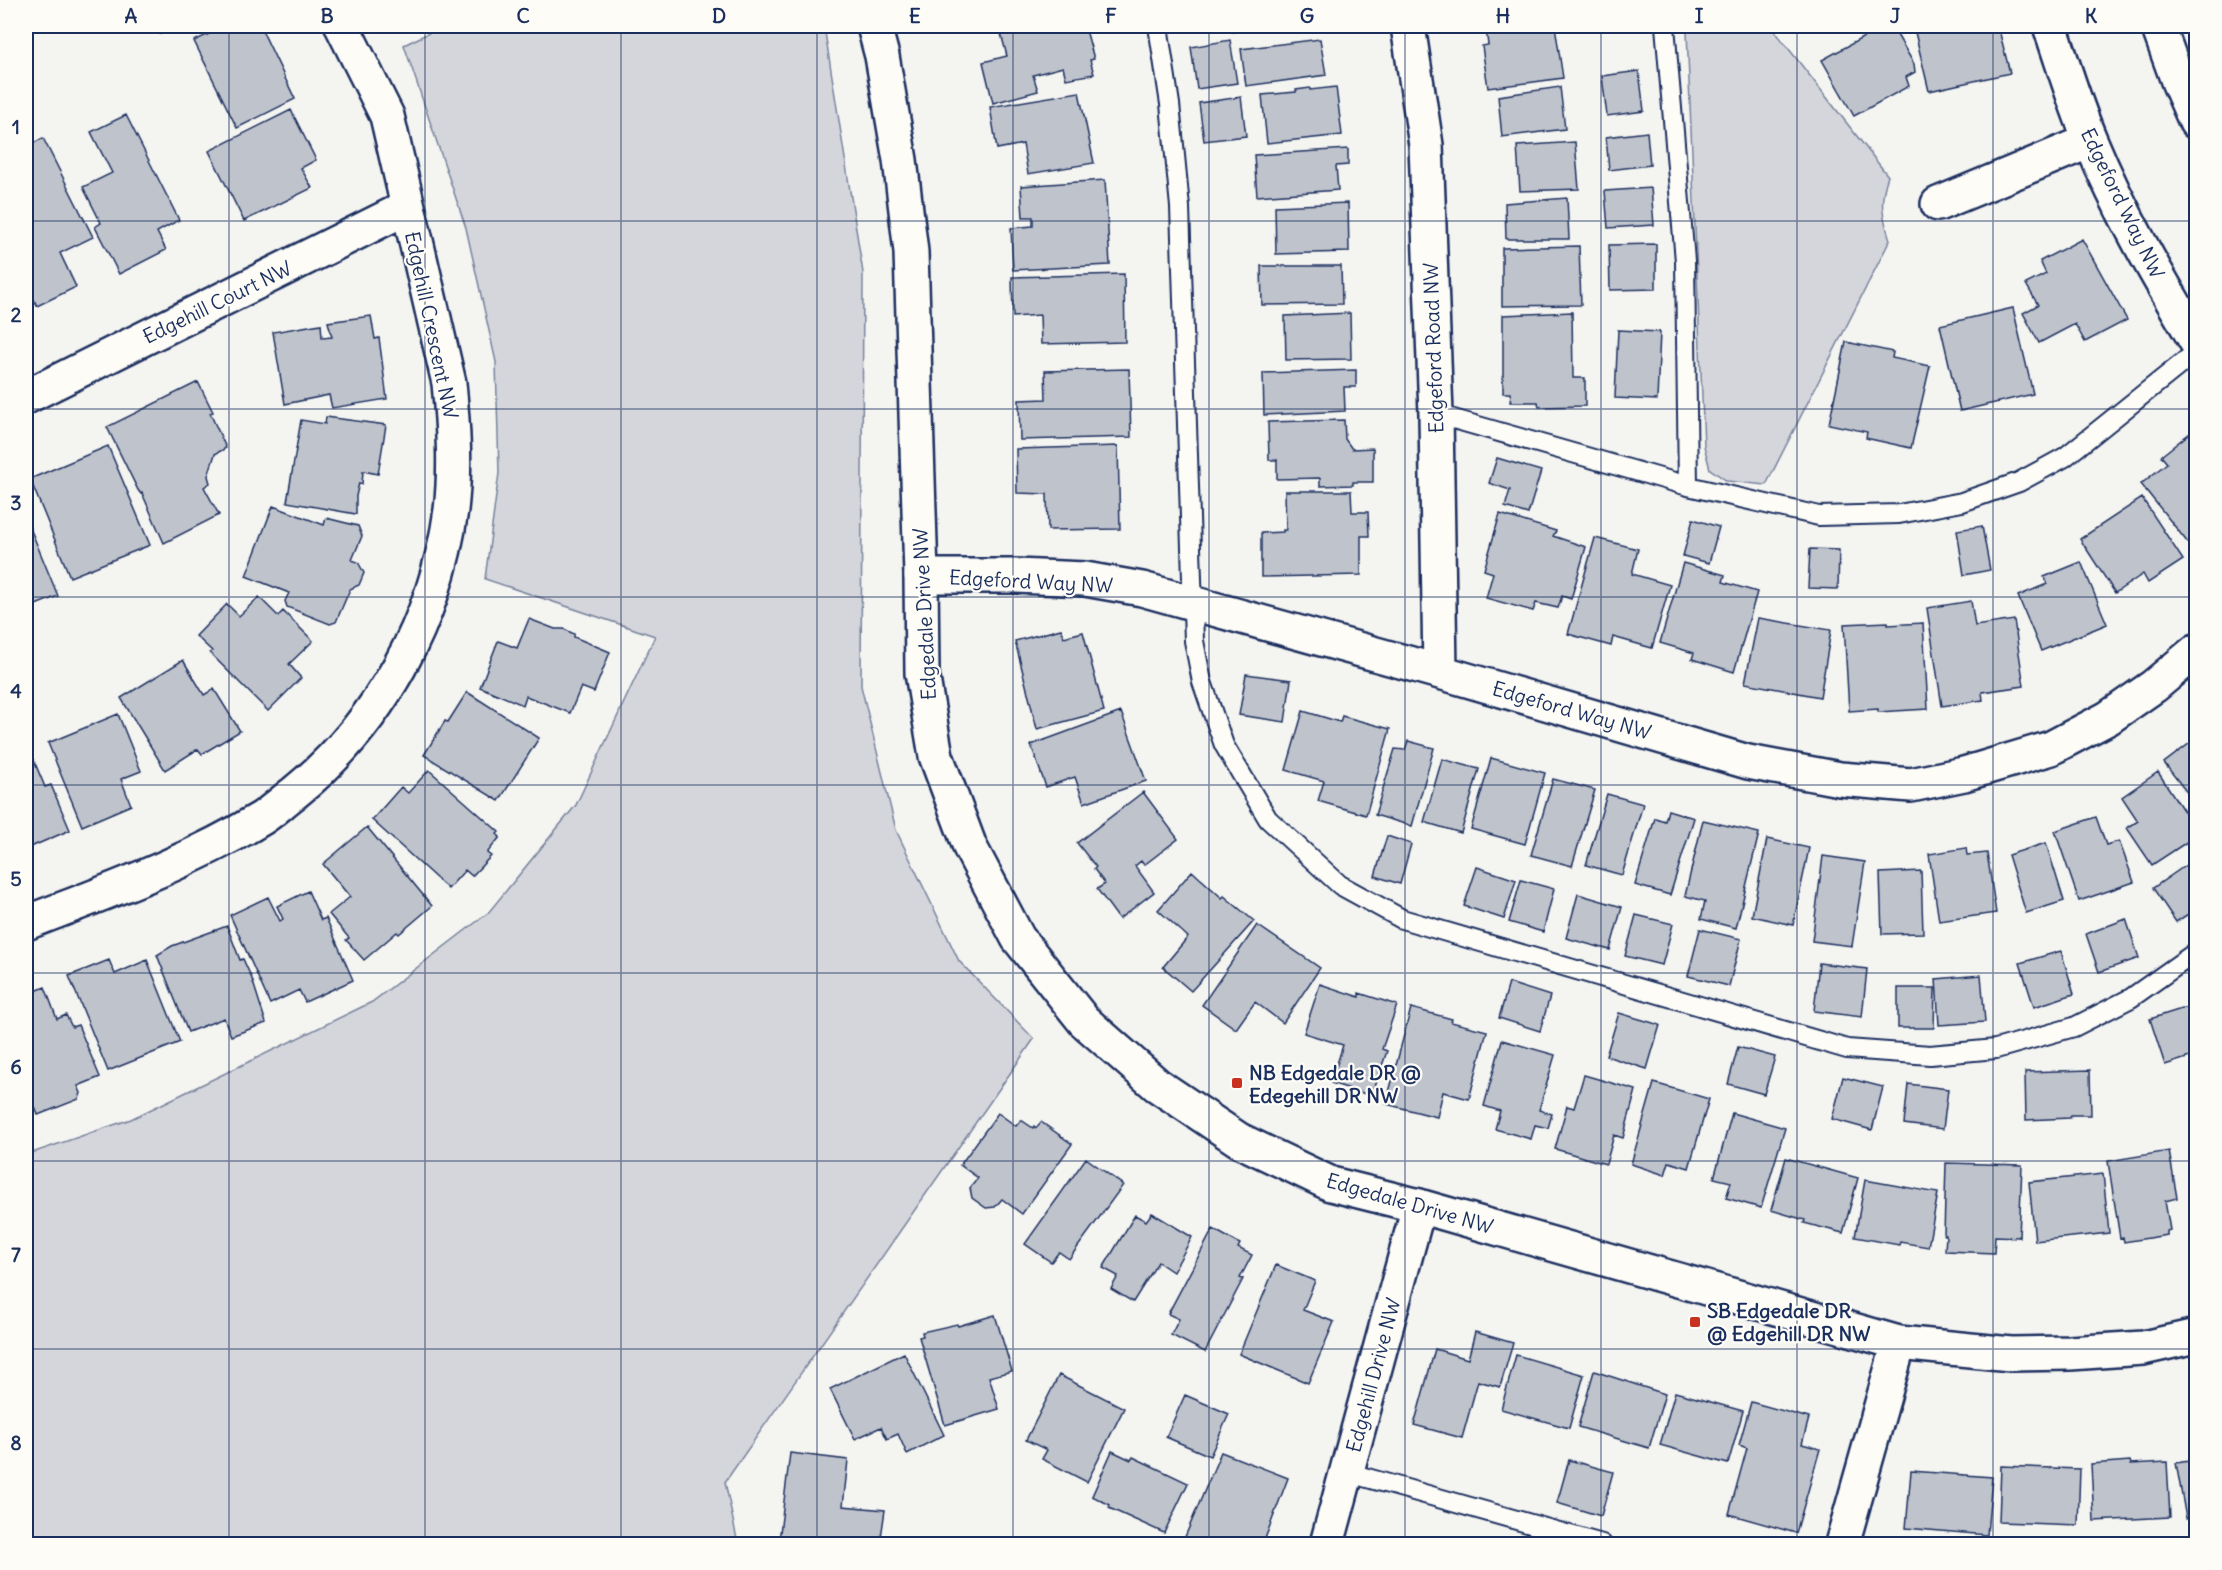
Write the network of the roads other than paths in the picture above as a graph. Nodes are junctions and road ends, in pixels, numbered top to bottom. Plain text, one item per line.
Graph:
1 (342, 26) edge
2 (874, 26) edge
3 (1158, 26) edge
4 (1408, 26) edge
5 (1665, 26) edge
6 (2050, 26) edge
7 (2158, 26) edge
8 (2196, 122) edge
9 (2090, 141) junction
10 (1938, 204) dead end
11 (408, 207) junction
12 (2196, 341) edge
13 (2196, 352) edge
14 (26, 397) edge
15 (1436, 414) junction
16 (1688, 486) junction
17 (921, 576) junction
18 (1192, 602) junction
19 (2196, 651) edge
20 (1440, 672) junction
21 (26, 923) edge
22 (2196, 952) edge
23 (1419, 1206) junction
24 (2196, 1336) edge
25 (1899, 1343) junction
26 (1346, 1472) junction
27 (1582, 1542) edge
28 (1327, 1545) edge
29 (1602, 1545) edge
30 (1842, 1545) edge

1 - 11 street, Edgehill Crescent NW
2 - 17 street, Edgedale Drive NW
3 - 18 lane
4 - 15 street, Edgeford Road NW
5 - 16 lane
6 - 9 street, Edgeford Way NW
7 - 8 street
9 - 10 street
9 - 12 street, Edgeford Way NW
11 - 14 street, Edgehill Court NW
11 - 21 street, Edgehill Crescent NW
13 - 16 lane
15 - 16 lane
15 - 20 street, Edgeford Road NW
17 - 18 street, Edgeford Way NW
17 - 23 street, Edgedale Drive NW
18 - 20 street, Edgeford Way NW
18 - 22 lane
19 - 20 street, Edgeford Way NW
23 - 25 street, Edgedale Drive NW
23 - 26 street, Edgehill Drive NW
24 - 25 street, Edgedale Drive NW
25 - 30 street
26 - 27 lane
26 - 28 street, Edgehill Drive NW
27 - 29 lane

